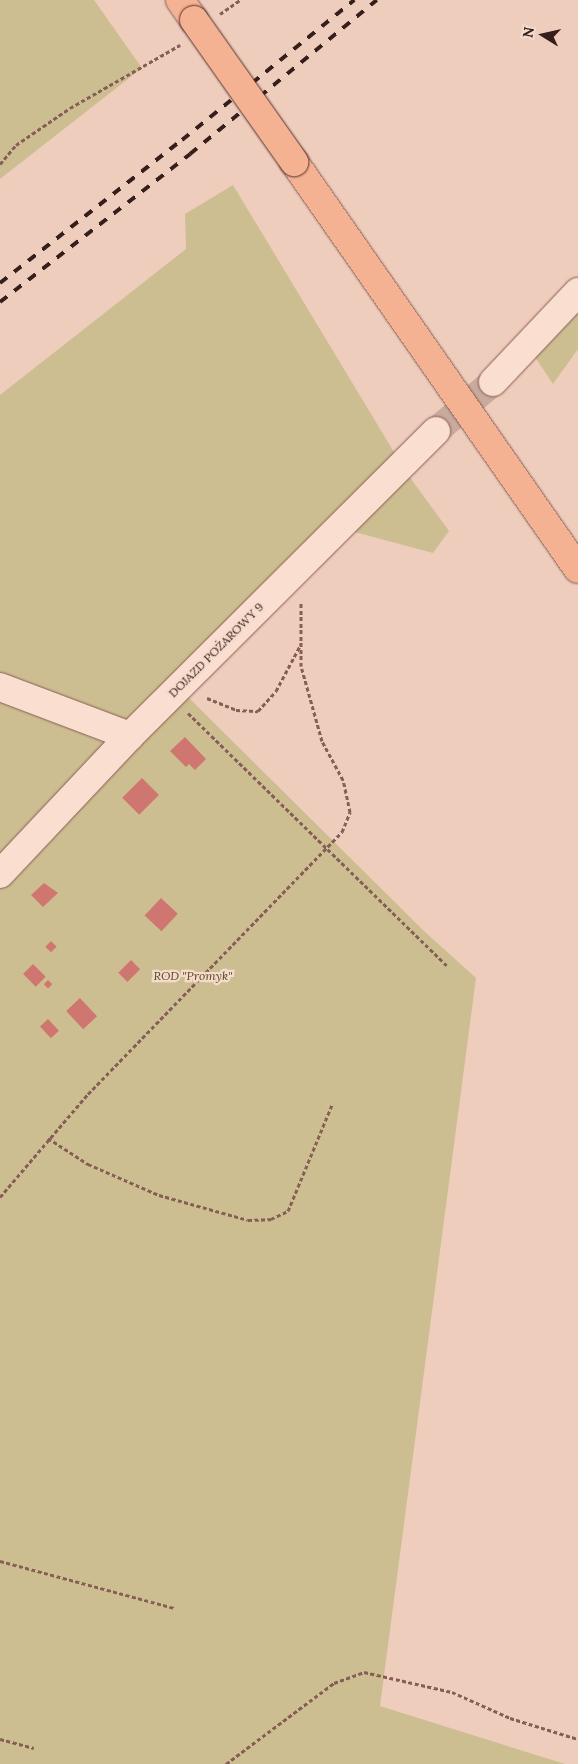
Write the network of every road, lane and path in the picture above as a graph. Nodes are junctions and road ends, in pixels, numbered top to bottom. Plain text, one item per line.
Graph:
1 (187, 10) edge
2 (176, 48) dead end
3 (0, 164) edge
4 (578, 292) edge
5 (493, 382) tunnel mouth
6 (436, 431) tunnel mouth
7 (578, 569) edge
8 (302, 602) dead end
9 (301, 644) junction
10 (0, 687) edge
11 (200, 700) dead end
12 (190, 707) dead end
13 (186, 711) junction
14 (179, 718) dead end
15 (130, 736) junction
16 (327, 849) junction
17 (0, 874) edge
18 (448, 967) dead end
19 (332, 1105) dead end
20 (48, 1138) junction
21 (0, 1197) edge
22 (0, 1561) edge
23 (174, 1608) dead end
24 (0, 1739) edge
25 (578, 1739) edge
26 (34, 1748) dead end
27 (226, 1764) edge

1 - 7 main road, bridge
2 - 3 path
4 - 5 lane
6 - 15 lane, DOJAZD POŻAROWY 9
8 - 9 path
9 - 11 path
9 - 16 path
10 - 15 lane
12 - 13 path
13 - 14 path
13 - 16 path
15 - 17 lane, DOJAZD POŻAROWY 9
16 - 18 path
16 - 20 path
19 - 20 path
20 - 21 path
22 - 23 path
24 - 26 path
25 - 27 path

